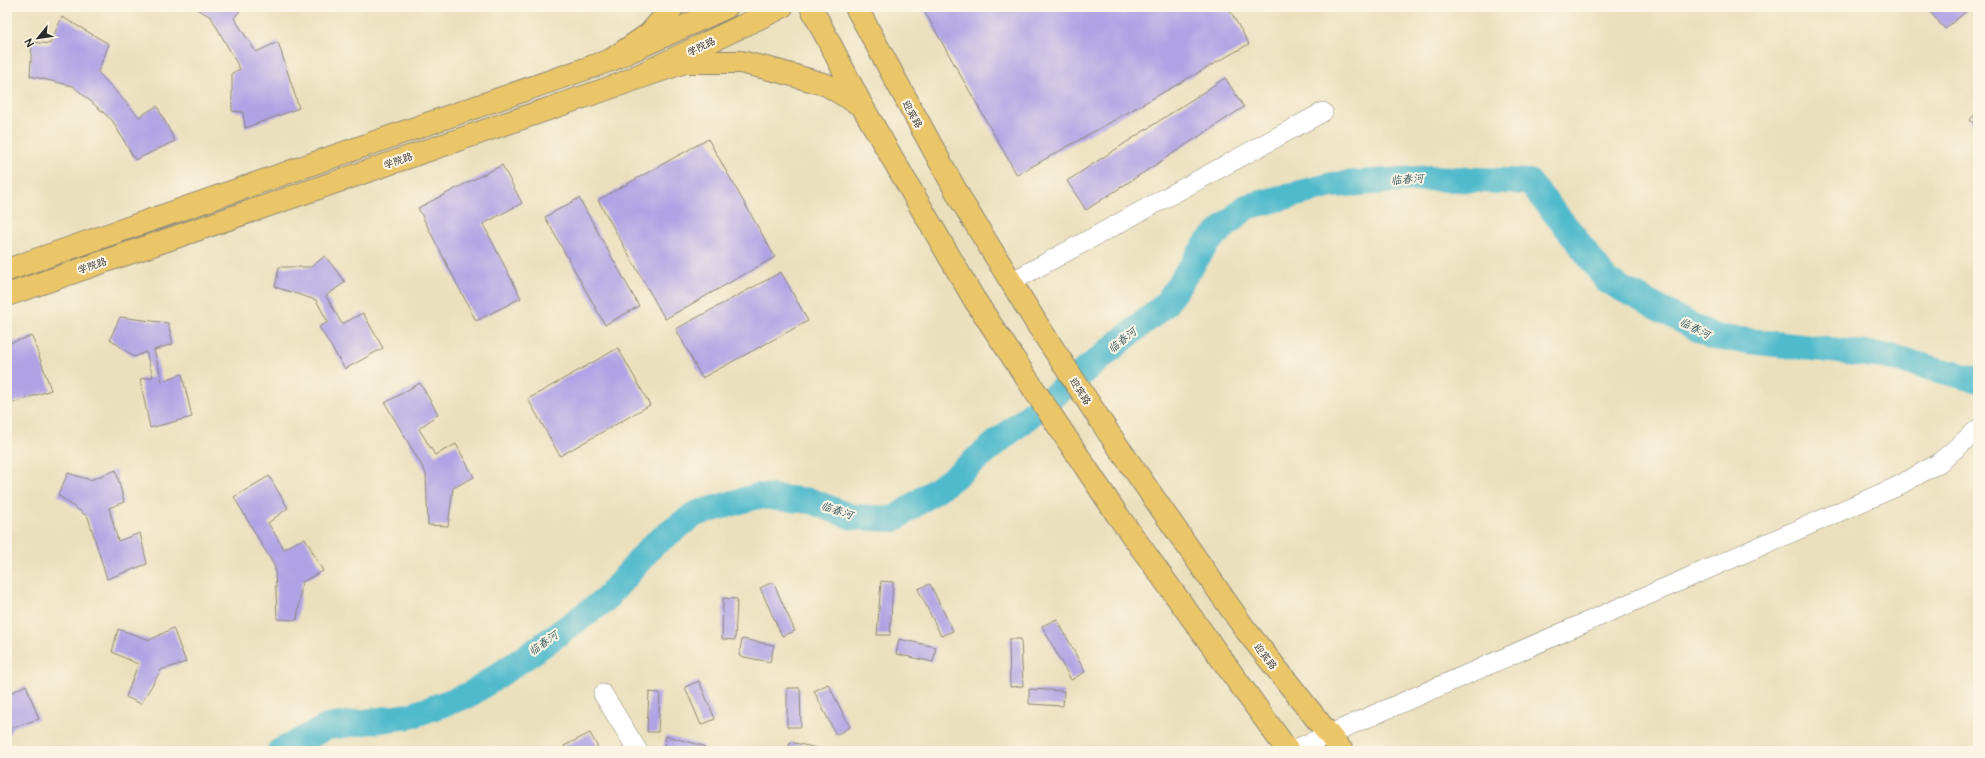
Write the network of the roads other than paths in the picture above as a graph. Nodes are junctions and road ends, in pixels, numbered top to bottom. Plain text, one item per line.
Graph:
1 (673, 7) edge
2 (727, 7) edge
3 (782, 7) edge
4 (811, 7) edge
5 (856, 7) edge
6 (611, 60) junction
7 (621, 84) junction
8 (862, 106) junction
9 (1323, 112) dead end
10 (7, 270) edge
11 (1011, 282) junction
12 (7, 294) edge
13 (1977, 430) edge
14 (603, 694) dead end
15 (1328, 734) junction
16 (638, 751) edge
17 (1288, 751) edge
18 (1291, 751) edge
19 (1342, 751) edge

1 - 6 main road
2 - 6 main road
3 - 7 main road, 学院路
4 - 8 main road
5 - 11 main road, 迎宾路
6 - 10 main road
7 - 8 main road
7 - 12 main road, 学院路
8 - 17 main road
9 - 11 street
11 - 15 main road, 迎宾路
13 - 15 street
14 - 16 street
15 - 18 street
15 - 19 main road, 迎宾路

